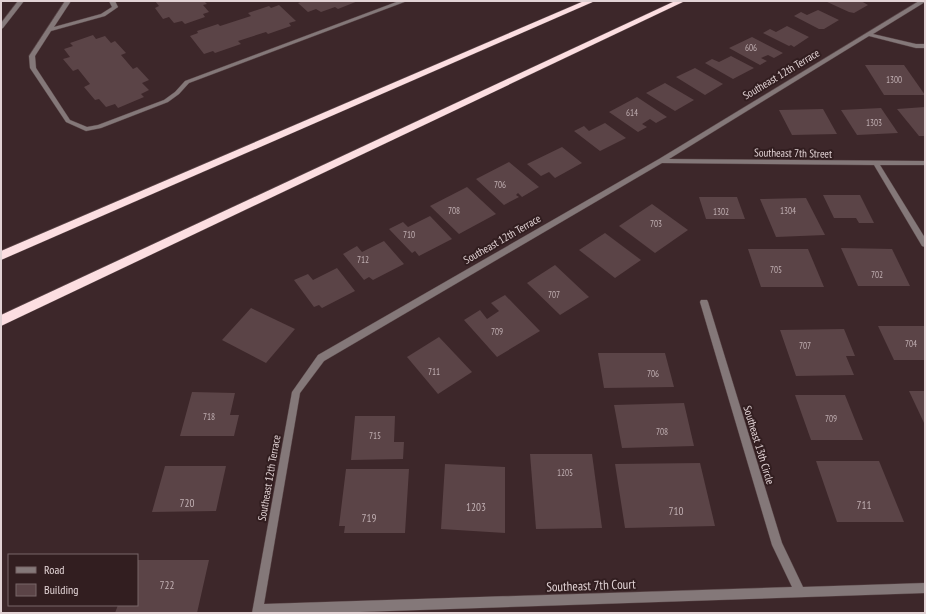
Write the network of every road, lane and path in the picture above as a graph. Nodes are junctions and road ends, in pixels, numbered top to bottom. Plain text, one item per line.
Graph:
1 (21, 1) edge
2 (68, 1) edge
3 (112, 1) edge
4 (404, 1) edge
5 (591, 1) edge
6 (681, 1) edge
7 (923, 1) edge
8 (1, 27) edge
9 (50, 30) junction
10 (870, 34) junction
11 (925, 46) edge
12 (660, 161) junction
13 (876, 163) junction
14 (925, 163) edge
15 (925, 244) edge
16 (1, 256) edge
17 (704, 302) dead end
18 (1, 320) edge
19 (925, 588) edge
20 (800, 592) junction
21 (257, 612) edge

1 - 8 street
2 - 9 street
3 - 9 street
4 - 9 street
5 - 16 highway
6 - 18 highway
7 - 10 street, Southeast 12th Terrace
10 - 11 street
10 - 12 street, Southeast 12th Terrace
12 - 13 street, Southeast 7th Street
12 - 21 street, Southeast 12th Terrace
13 - 14 street, Southeast 7th Street
13 - 15 street
17 - 20 street, Southeast 13th Circle
19 - 20 street, Southeast 7th Court
20 - 21 street, Southeast 7th Court

